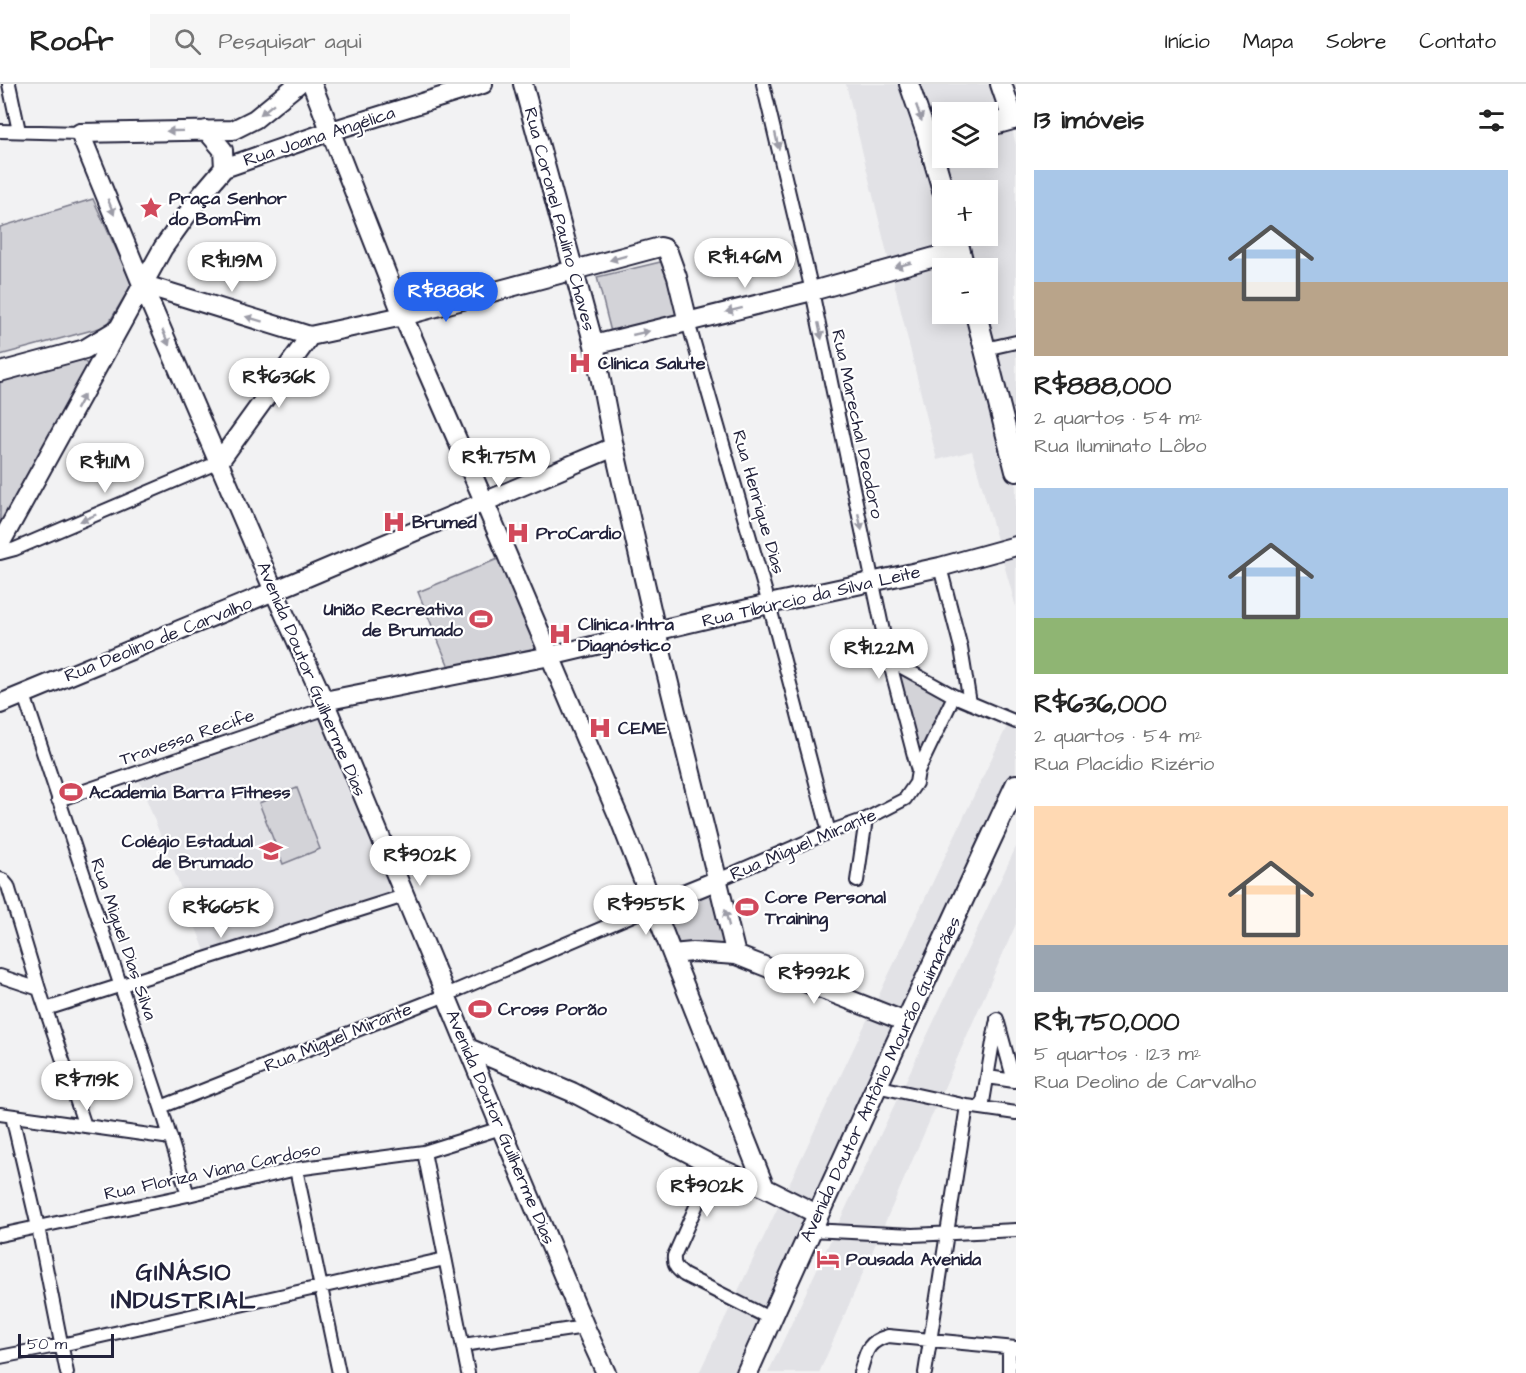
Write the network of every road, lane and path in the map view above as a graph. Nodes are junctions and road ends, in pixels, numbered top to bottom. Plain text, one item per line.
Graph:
1 (9, 84) edge
2 (298, 84) edge
3 (312, 84) edge
4 (483, 84) edge
5 (523, 84) edge
6 (764, 84) edge
7 (909, 84) edge
8 (1001, 84) edge
9 (1014, 118) edge
10 (998, 123) edge
11 (206, 130) junction
12 (0, 131) edge
13 (19, 131) junction
14 (330, 131) junction
15 (122, 132) junction
16 (932, 132) edge
17 (80, 134) junction
18 (224, 168) junction
19 (99, 178) junction
20 (126, 243) junction
21 (164, 248) junction
22 (960, 251) edge
23 (573, 270) junction
24 (142, 284) junction
25 (812, 291) junction
26 (403, 316) junction
27 (688, 322) junction
28 (979, 324) edge
29 (119, 328) junction
30 (310, 336) junction
31 (1016, 342) edge
32 (594, 345) junction
33 (85, 349) junction
34 (985, 349) junction
35 (0, 372) edge
36 (96, 372) junction
37 (614, 447) junction
38 (219, 462) junction
39 (1016, 471) edge
40 (484, 501) junction
41 (0, 544) edge
42 (1016, 546) edge
43 (0, 553) edge
44 (939, 567) junction
45 (872, 581) junction
46 (274, 591) junction
47 (770, 604) junction
48 (656, 631) junction
49 (550, 656) junction
50 (890, 660) junction
51 (24, 695) junction
52 (954, 696) junction
53 (970, 703) junction
54 (0, 704) edge
55 (325, 705) junction
56 (1016, 722) edge
57 (918, 771) junction
58 (1016, 785) edge
59 (58, 800) junction
60 (866, 819) junction
61 (829, 832) junction
62 (0, 879) edge
63 (718, 880) junction
64 (857, 881) dead end
65 (404, 896) junction
66 (654, 906) junction
67 (672, 954) junction
68 (736, 955) junction
69 (0, 976) edge
70 (121, 987) junction
71 (39, 989) junction
72 (446, 995) junction
73 (46, 1009) junction
74 (906, 1022) junction
75 (468, 1047) junction
76 (988, 1077) dead end
77 (876, 1086) junction
78 (967, 1106) junction
79 (161, 1107) junction
80 (982, 1108) junction
81 (1016, 1113) edge
82 (6, 1115) edge
83 (85, 1126) junction
84 (501, 1128) junction
85 (171, 1138) junction
86 (424, 1152) junction
87 (714, 1166) junction
88 (296, 1169) junction
89 (765, 1188) junction
90 (188, 1195) junction
91 (814, 1222) junction
92 (38, 1227) junction
93 (1016, 1230) edge
94 (947, 1234) junction
95 (0, 1235) edge
96 (445, 1258) junction
97 (321, 1286) junction
98 (771, 1319) junction
99 (585, 1327) junction
100 (931, 1340) junction
101 (61, 1345) junction
102 (463, 1345) junction
103 (1012, 1348) edge
104 (0, 1357) edge
105 (749, 1372) edge
106 (67, 1373) edge
107 (339, 1373) edge
108 (468, 1373) edge
109 (606, 1373) edge
110 (860, 1373) edge
111 (926, 1373) edge
112 (1009, 1373) edge

1 - 13 street
2 -> 11 street
3 - 14 street
4 - 14 street, Rua Joana Angélica
5 - 23 street, Rua Coronel Paulino Chaves
6 -> 25 street, Rua Marechal Deodoro
7 -> 16 street
8 - 9 main road
9 - 10 main road
11 -> 15 street
11 - 18 street
12 - 13 street
13 - 17 street
14 - 18 street, Rua Joana Angélica
14 - 26 street
15 - 17 street
15 - 19 street
17 - 19 street
18 - 21 street
19 -> 20 street
20 - 21 street
20 - 24 street
21 - 24 street
22 -> 25 street
23 - 26 street
27 -> 23 street
23 - 32 street, Rua Coronel Paulino Chaves
24 - 29 street
30 -> 24 street
24 -> 38 street, Avenida Doutor Guilherme Dias
25 -> 27 street
25 -> 45 street, Rua Marechal Deodoro
26 - 30 street
26 - 40 street
32 -> 27 street
27 - 47 street, Rua Henrique Dias
28 - 34 main road
29 - 33 street
29 - 36 street
30 - 38 street
31 - 34 street
32 - 37 street, Rua Coronel Paulino Chaves
33 - 35 street
33 - 36 street
34 - 39 main road
41 -> 36 street
37 - 40 street, Rua Deolino de Carvalho
37 - 48 street, Rua Coronel Paulino Chaves
38 -> 43 street
38 - 46 street, Avenida Doutor Guilherme Dias
40 - 46 street, Rua Deolino de Carvalho
40 - 49 street
42 - 44 street, Rua Tibúrcio da Silva Leite
44 - 45 street, Rua Tibúrcio da Silva Leite
44 - 53 street
45 - 47 street, Rua Tibúrcio da Silva Leite
45 - 50 street, Rua Marechal Deodoro
46 - 51 street, Rua Deolino de Carvalho
46 - 55 street, Avenida Doutor Guilherme Dias
47 - 48 street, Rua Tibúrcio da Silva Leite
47 - 61 street, Rua Henrique Dias
48 - 49 street, Rua Tibúrcio da Silva Leite
48 - 63 street, Rua Coronel Paulino Chaves
49 - 55 street, Rua Tibúrcio da Silva Leite
49 - 66 street
50 - 52 street
50 - 57 street, Rua Marechal Deodoro
51 - 54 street, Rua Deolino de Carvalho
51 - 59 street, Rua Miguel Dias Silva
52 - 53 street
52 - 57 street, Rua Miguel Mirante
53 - 56 street
55 - 59 street, Travessa Recife
55 - 65 street, Avenida Doutor Guilherme Dias
57 - 60 street, Rua Miguel Mirante
58 - 74 main road, Avenida Doutor Antônio Mourão Guimarães
59 - 70 street, Rua Miguel Dias Silva
60 - 61 street, Rua Miguel Mirante
60 - 64 street
61 - 63 street, Rua Miguel Mirante
62 - 71 street
63 - 66 street, Rua Miguel Mirante
68 -> 63 street, Rua Coronel Paulino Chaves
65 - 70 street
65 - 72 street, Avenida Doutor Guilherme Dias
66 - 67 street
66 - 72 street, Rua Miguel Mirante
67 - 68 street
67 - 89 street
68 - 74 street
69 - 71 street
70 - 73 street
70 - 79 street, Rua Miguel Dias Silva
71 - 73 street
72 - 75 street, Avenida Doutor Guilherme Dias
72 - 79 street, Rua Miguel Mirante
73 - 83 street
74 - 77 main road, Avenida Doutor Antônio Mourão Guimarães
75 - 84 street, Avenida Doutor Guilherme Dias
75 - 87 street
76 - 80 street
77 - 78 street
77 - 91 main road, Avenida Doutor Antônio Mourão Guimarães
78 - 80 street
78 - 94 street
79 - 85 street, Rua Miguel Dias Silva
80 - 81 street
82 - 83 street
82 - 92 street
83 - 85 street
84 - 86 street, Rua Floriza Viana Cardoso
84 - 99 street, Avenida Doutor Guilherme Dias
85 - 90 street, Rua Miguel Dias Silva
86 - 88 street, Rua Floriza Viana Cardoso
86 - 96 street
87 - 89 street
87 - 98 street
88 - 90 street, Rua Floriza Viana Cardoso
88 - 97 street
89 - 91 street
90 - 92 street, Rua Floriza Viana Cardoso
91 - 94 street
91 - 98 main road, Avenida Doutor Antônio Mourão Guimarães
92 - 95 street, Rua Floriza Viana Cardoso
92 - 101 street
93 - 94 street
94 - 100 street
96 - 97 street
96 - 102 street
97 - 101 street
97 - 107 street
98 - 105 main road, Avenida Doutor Antônio Mourão Guimarães
99 - 102 street
99 - 109 street, Avenida Doutor Guilherme Dias
100 - 103 street
100 - 110 street
100 - 111 street
101 - 104 street
101 - 106 street
102 - 108 street
103 - 112 street

